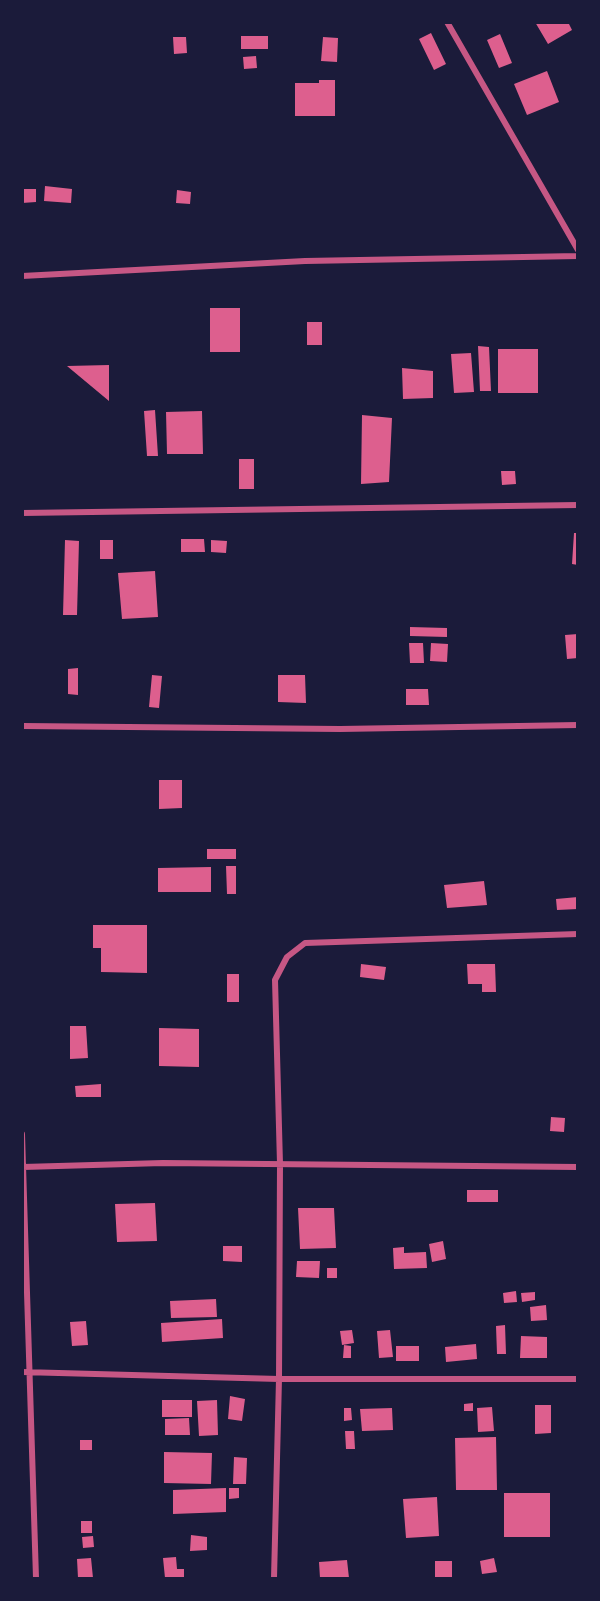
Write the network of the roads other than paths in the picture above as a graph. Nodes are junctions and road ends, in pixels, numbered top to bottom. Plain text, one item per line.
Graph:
1 (447, 22) edge
2 (578, 250) edge
3 (578, 256) edge
4 (22, 276) edge
5 (578, 505) edge
6 (22, 513) edge
7 (578, 725) edge
8 (22, 726) edge
9 (578, 934) edge
10 (22, 1134) edge
11 (280, 1164) junction
12 (23, 1167) edge
13 (578, 1167) edge
14 (22, 1372) edge
15 (31, 1372) junction
16 (279, 1379) junction
17 (578, 1379) edge
18 (36, 1578) edge
19 (274, 1578) edge

1 - 2 street
3 - 4 street
5 - 6 street
7 - 8 street
9 - 11 street
10 - 12 street
11 - 12 street
11 - 13 street
11 - 16 street
12 - 15 street
14 - 15 street
15 - 16 street
15 - 18 street
16 - 17 street
16 - 19 street

